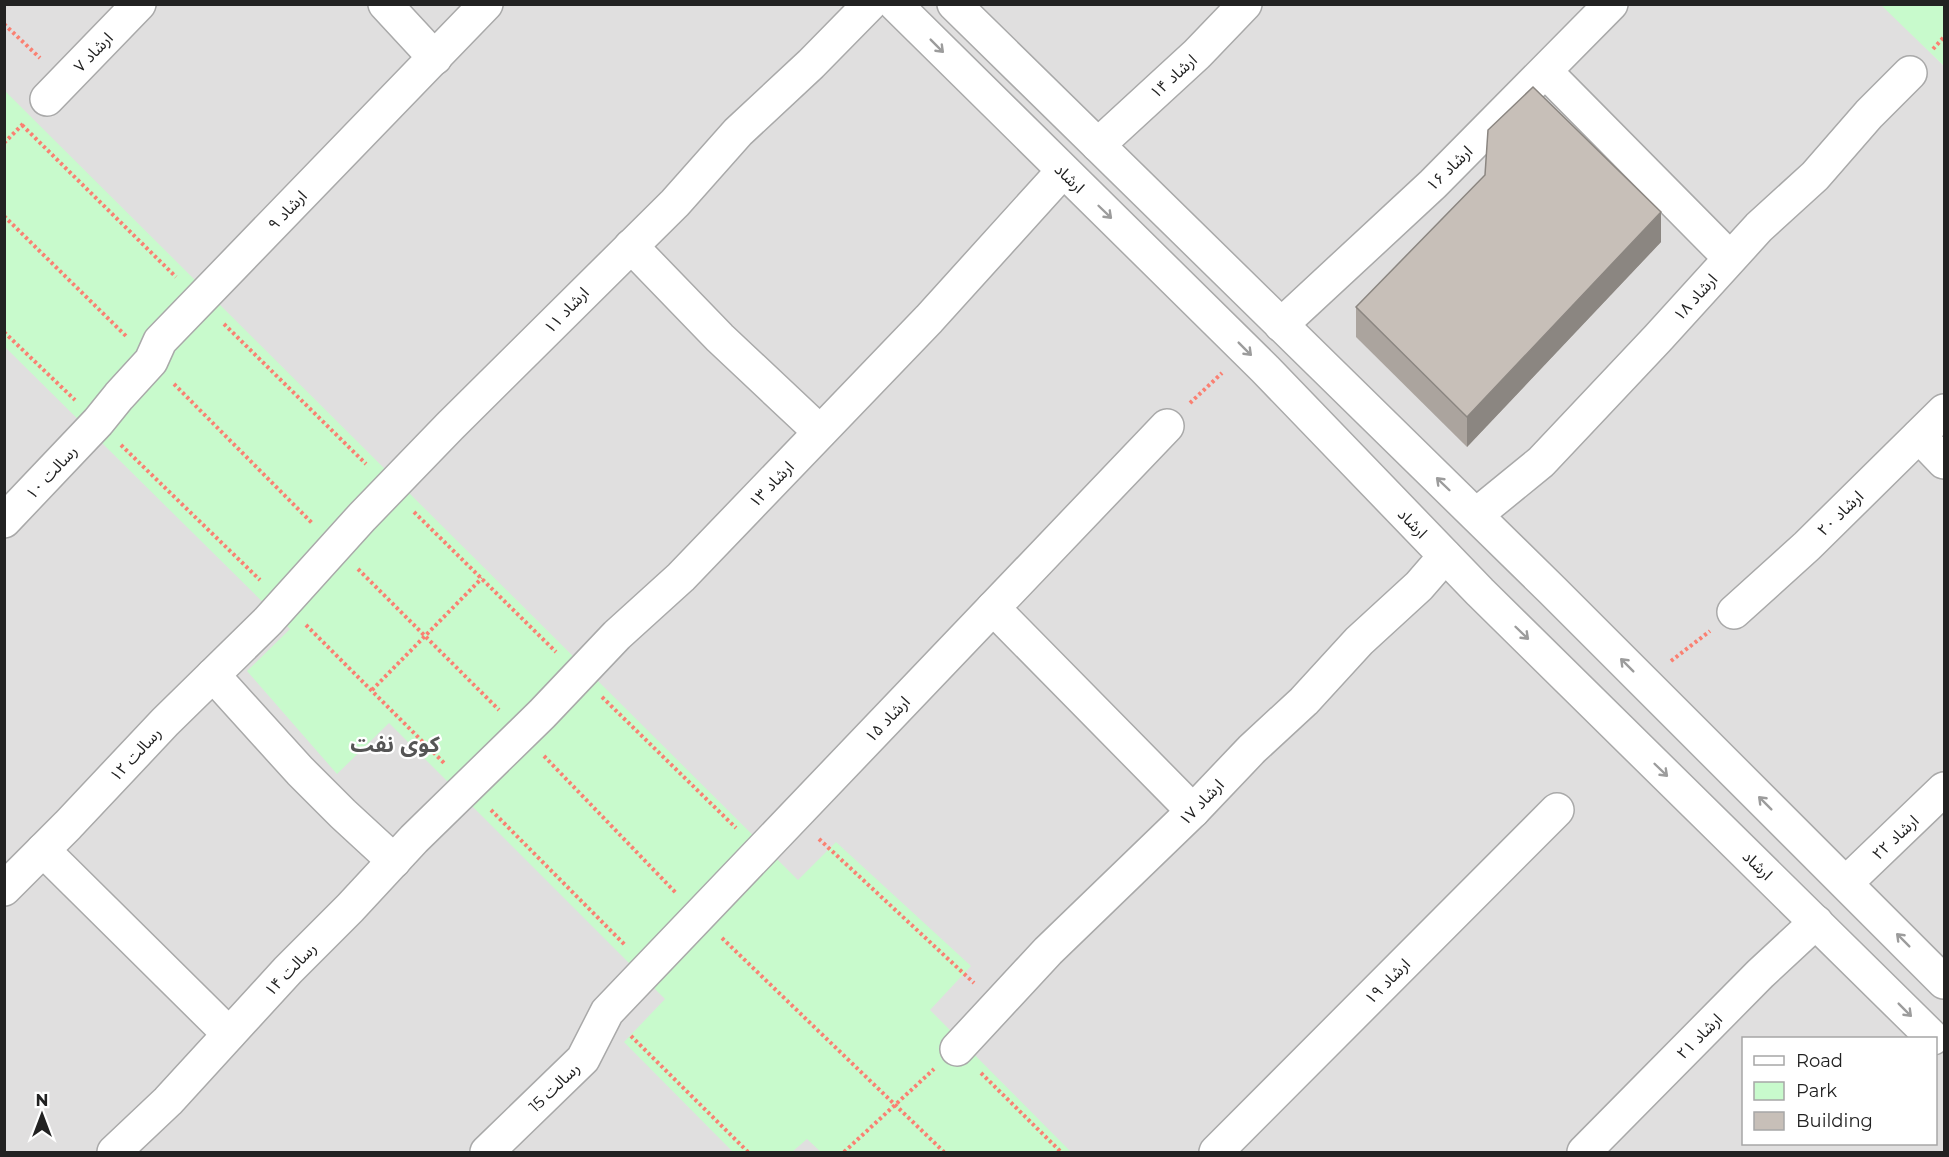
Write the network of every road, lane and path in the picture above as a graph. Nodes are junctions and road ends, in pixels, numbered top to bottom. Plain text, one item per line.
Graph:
1 (139, 4) edge
2 (385, 4) edge
3 (486, 4) edge
4 (870, 4) edge
5 (895, 4) edge
6 (954, 4) edge
7 (1245, 4) edge
8 (1611, 4) edge
9 (4, 24) edge
10 (1007, 56) junction
11 (435, 58) junction
12 (1546, 72) junction
13 (1910, 74) dead end
14 (977, 86) junction
15 (56, 91) joint
16 (1098, 145) junction
17 (1063, 171) junction
18 (4, 216) edge
19 (631, 246) junction
20 (1730, 258) junction
21 (1281, 325) junction
22 (4, 332) edge
23 (1246, 350) junction
24 (151, 361) junction
25 (1944, 411) edge
26 (1375, 417) junction
27 (98, 422) junction
28 (1167, 426) joint
29 (820, 432) junction
30 (1919, 436) junction
31 (1342, 449) junction
32 (1944, 462) edge
33 (1476, 515) junction
34 (4, 521) edge
35 (335, 546) junction
36 (1445, 556) junction
37 (482, 578) dead end
38 (993, 608) junction
39 (276, 612) junction
40 (1734, 612) joint
41 (425, 636) junction
42 (213, 675) junction
43 (1645, 682) junction
44 (372, 690) junction
45 (522, 734) junction
46 (468, 786) junction
47 (1944, 789) edge
48 (1557, 810) dead end
49 (1193, 811) junction
50 (794, 816) junction
51 (43, 850) junction
52 (394, 861) junction
53 (1846, 883) junction
54 (4, 889) edge
55 (699, 916) junction
56 (1816, 922) junction
57 (649, 968) junction
58 (1944, 982) edge
59 (999, 1005) junction
60 (607, 1012) junction
61 (229, 1034) junction
62 (1931, 1037) edge
63 (957, 1049) junction
64 (895, 1105) junction
65 (114, 1152) edge
66 (487, 1152) edge
67 (748, 1152) edge
68 (844, 1152) edge
69 (944, 1152) edge
70 (1061, 1152) edge
71 (1216, 1152) edge
72 (1584, 1152) edge

1 - 15 street, ارشاد ۷
2 - 11 street
3 - 11 street, ارشاد ۹
4 - 19 street, ارشاد ۱۱
5 -> 14 street, ارشاد
6 - 10 street
7 - 16 street, ارشاد ۱۴
8 - 12 street, ارشاد ۱۶
9 - 15 path
10 - 14 street
10 - 16 street
11 - 24 street, ارشاد ۹
12 - 20 street
12 - 21 street, ارشاد ۱۶
13 - 20 street, ارشاد ۱۸
14 - 17 street, ارشاد
16 - 21 street
17 -> 23 street, ارشاد
17 - 29 street, ارشاد ۱۳
18 - 24 path
19 - 29 street
19 - 35 street, ارشاد ۱۱
20 - 33 street, ارشاد ۱۸
21 - 26 street
22 - 27 path
23 - 28 path
23 - 31 street, ارشاد
24 - 27 street, ارشاد ۹
24 - 35 path
25 - 30 street, ارشاد ۲۰
26 - 31 street
33 -> 26 street
27 - 34 street, رسالت ۱۰
27 - 39 path
28 - 38 street, ارشاد ۱۵
29 - 45 street, ارشاد ۱۳
30 - 32 street
30 - 40 street, ارشاد ۲۰
31 - 36 street, ارشاد
43 -> 33 street
35 - 39 street, ارشاد ۱۱
35 - 41 path
36 - 49 street, ارشاد ۱۷
36 -> 56 street, ارشاد
37 - 41 path
38 - 49 street
38 - 50 street, ارشاد ۱۵
39 - 42 street, رسالت ۱۲
39 - 44 path
40 - 43 path
41 - 44 path
41 - 45 path
42 - 51 street, رسالت ۱۲
42 - 52 street
53 -> 43 street
44 - 46 path
45 - 46 street, ارشاد ۱۳
45 - 55 path
46 - 52 street, رسالت ۱۴
46 - 57 path
47 - 53 street, ارشاد ۲۲
48 - 71 street, ارشاد ۱۹
49 - 59 street, ارشاد ۱۷
50 - 55 street, ارشاد ۱۵
50 - 59 path
51 - 54 street, رسالت ۱۲
51 - 61 street
52 - 61 street, رسالت ۱۴
58 -> 53 street
55 - 57 street, ارشاد ۱۵
55 - 64 path
56 -> 62 street, ارشاد
56 - 72 street, ارشاد ۲۱
57 - 60 street, ارشاد ۱۵
59 - 63 street, ارشاد ۱۷
60 - 66 street, رسالت 15
60 - 67 path
61 - 65 street, رسالت ۱۴
63 - 64 path
63 - 70 path
64 - 68 path
64 - 69 path

